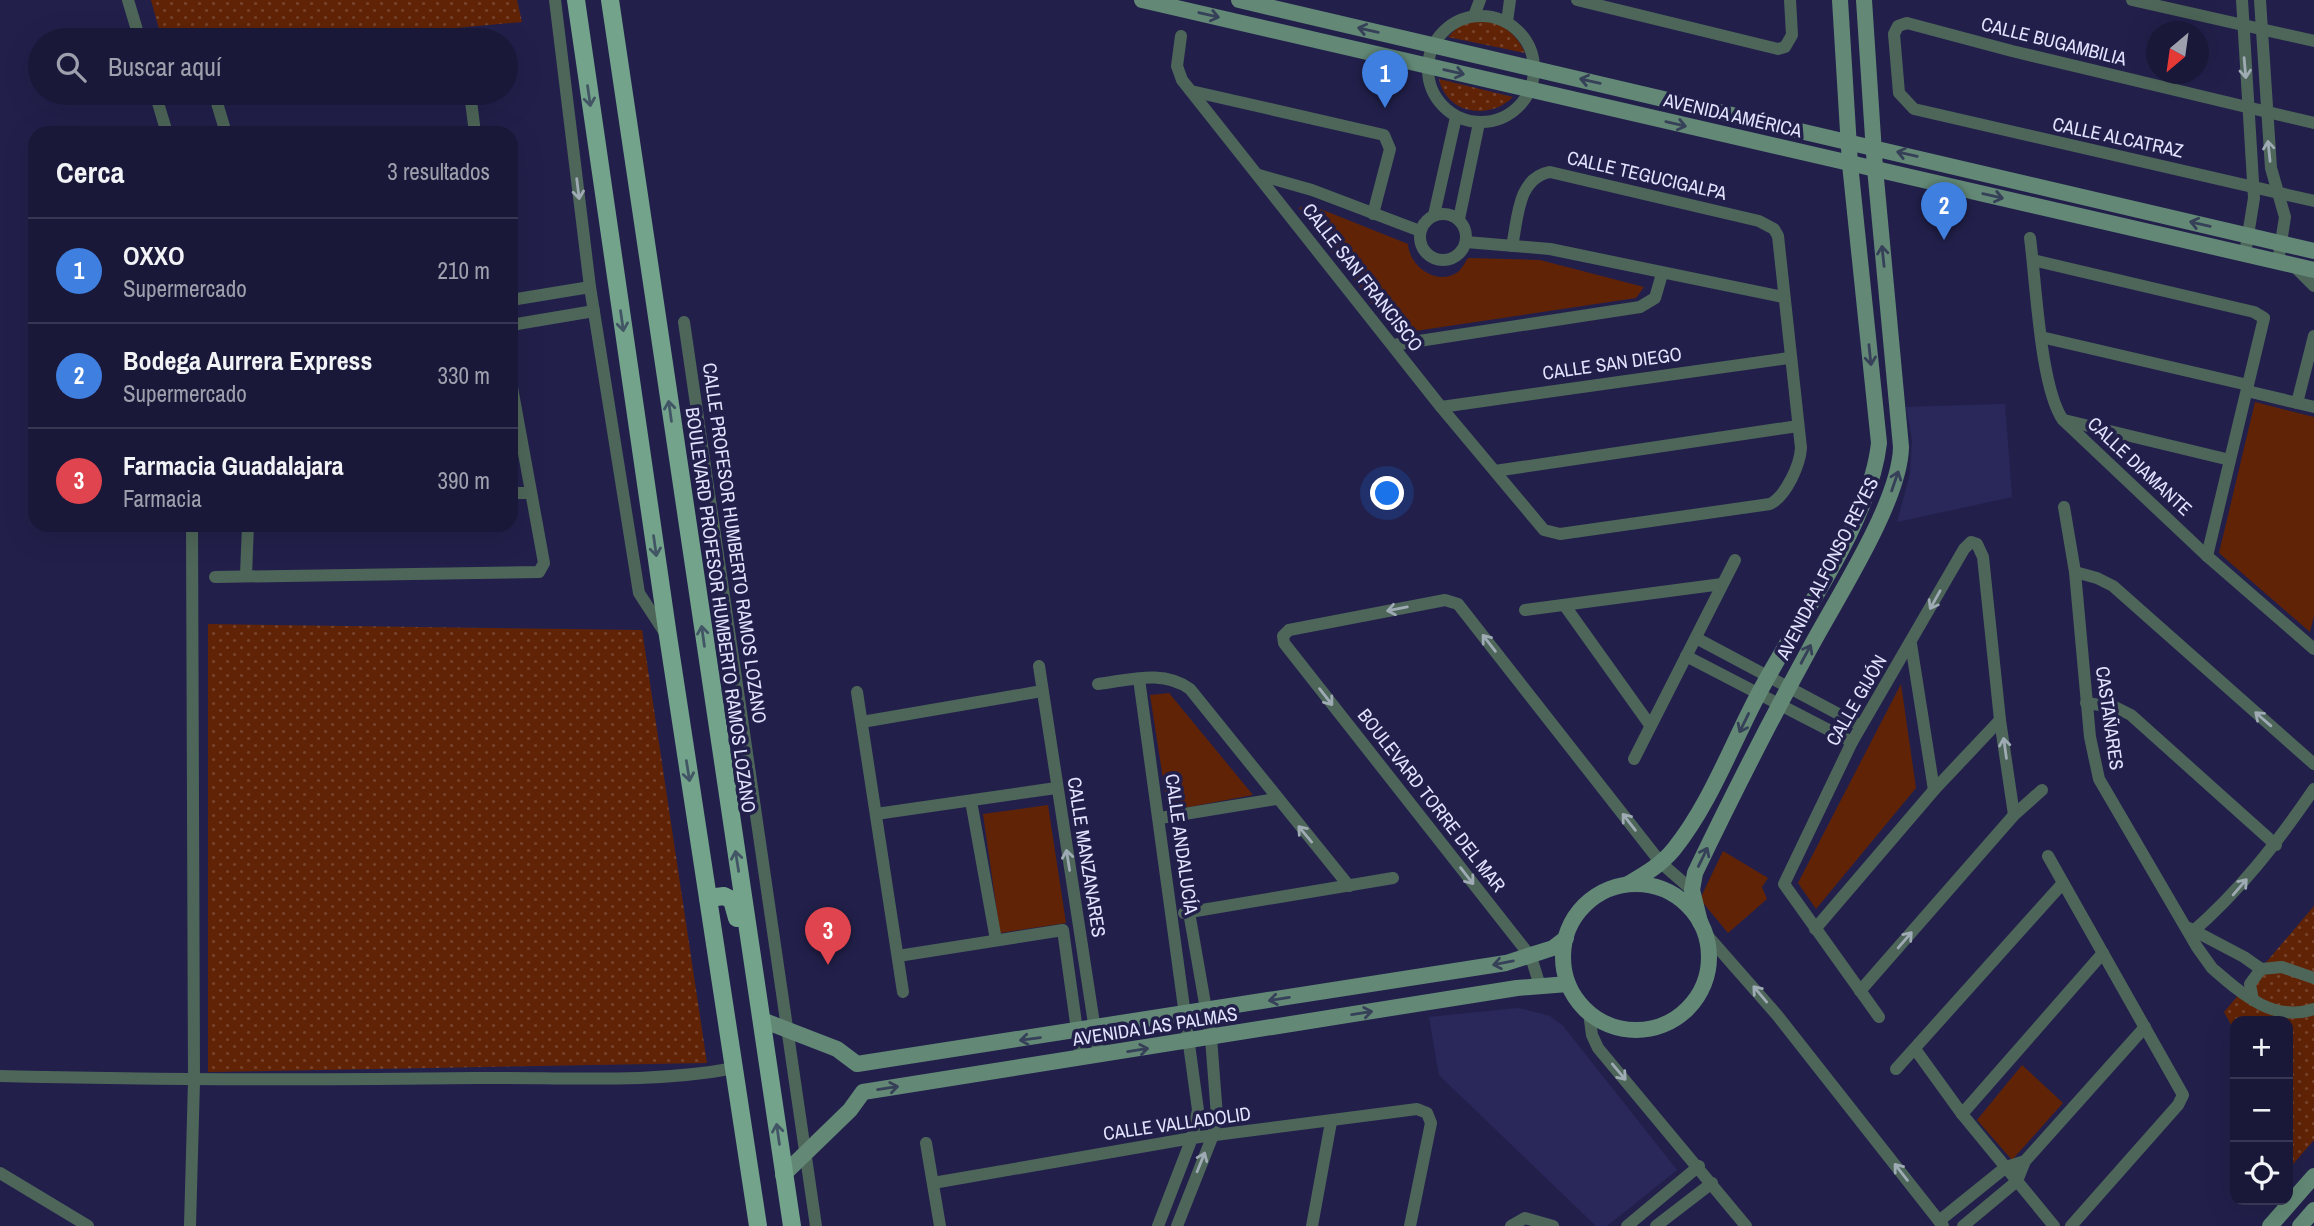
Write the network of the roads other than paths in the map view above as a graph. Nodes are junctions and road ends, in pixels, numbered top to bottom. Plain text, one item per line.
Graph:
1 (128, 0) edge
2 (555, 0) edge
3 (576, 0) edge
4 (610, 0) edge
5 (1142, 0) edge
6 (1239, 0) edge
7 (1480, 0) edge
8 (1510, 0) edge
9 (1577, 0) edge
10 (1790, 0) edge
11 (1840, 0) edge
12 (1864, 0) edge
13 (2132, 0) edge
14 (2242, 0) edge
15 (2260, 0) edge
16 (1474, 16) junction
17 (1507, 22) junction
18 (2241, 26) junction
19 (136, 28) edge
20 (2260, 31) junction
21 (1181, 36) dead end
22 (2314, 41) edge
23 (1432, 45) junction
24 (1427, 66) junction
25 (1535, 69) junction
26 (1531, 90) junction
27 (1191, 91) junction
28 (159, 105) edge
29 (218, 105) edge
30 (472, 105) edge
31 (2249, 107) junction
32 (1914, 109) joint
33 (2265, 111) junction
34 (1456, 117) junction
35 (1479, 123) junction
36 (2314, 123) edge
37 (165, 126) edge
38 (224, 126) edge
39 (474, 126) edge
40 (1848, 141) junction
41 (1873, 146) junction
42 (1450, 149) junction
43 (1472, 154) junction
44 (1850, 164) junction
45 (1875, 168) junction
46 (1258, 175) junction
47 (2254, 187) junction
48 (2279, 193) junction
49 (2314, 201) edge
50 (1373, 214) junction
51 (1434, 215) junction
52 (1459, 219) junction
53 (1420, 231) junction
54 (2248, 236) junction
55 (2030, 238) dead end
56 (1466, 242) junction
57 (2281, 243) junction
58 (1512, 246) junction
59 (2314, 251) edge
60 (2245, 254) junction
61 (2033, 260) junction
62 (2286, 264) junction
63 (2314, 270) edge
64 (1662, 274) junction
65 (2314, 286) edge
66 (590, 287) junction
67 (1783, 298) junction
68 (518, 299) edge
69 (594, 311) junction
70 (684, 323) dead end
71 (518, 325) edge
72 (2041, 337) junction
73 (2314, 337) edge
74 (1393, 345) junction
75 (2312, 356) edge
76 (1789, 358) junction
77 (2248, 388) junction
78 (2297, 403) junction
79 (1441, 407) junction
80 (2314, 407) edge
81 (2063, 420) junction
82 (1798, 426) junction
83 (518, 433) edge
84 (2230, 460) junction
85 (1495, 471) junction
86 (518, 494) edge
87 (530, 494) junction
88 (2064, 507) dead end
89 (192, 532) edge
90 (247, 532) edge
91 (1847, 534) junction
92 (1866, 543) junction
93 (2207, 556) junction
94 (1735, 561) dead end
95 (2075, 572) junction
96 (246, 575) junction
97 (215, 577) dead end
98 (1722, 584) junction
99 (1565, 606) junction
100 (1525, 610) dead end
101 (667, 636) junction
102 (1696, 638) junction
103 (1911, 644) junction
104 (2314, 649) edge
105 (1686, 656) junction
106 (1038, 666) dead end
107 (1769, 676) junction
108 (1139, 679) junction
109 (1098, 684) dead end
110 (1789, 687) junction
111 (1042, 691) junction
112 (857, 692) dead end
113 (1759, 693) junction
114 (1780, 704) junction
115 (2086, 704) junction
116 (2000, 720) junction
117 (862, 722) junction
118 (1650, 725) junction
119 (1861, 726) junction
120 (1852, 742) junction
121 (1634, 759) dead end
122 (2314, 764) edge
123 (1056, 788) junction
124 (2314, 789) edge
125 (1934, 790) junction
126 (2042, 790) dead end
127 (1276, 799) junction
128 (971, 801) junction
129 (876, 814) junction
130 (2014, 816) junction
131 (1160, 818) junction
132 (757, 830) junction
133 (732, 833) junction
134 (2276, 845) junction
135 (2048, 856) dead end
136 (1661, 863) junction
137 (1393, 878) dead end
138 (2063, 883) junction
139 (1628, 884) junction
140 (1349, 886) junction
141 (1692, 890) junction
142 (708, 898) junction
143 (1189, 912) junction
144 (1173, 915) junction
145 (1703, 927) junction
146 (1815, 929) junction
147 (2191, 931) junction
148 (1566, 938) junction
149 (996, 940) junction
150 (2102, 953) junction
151 (898, 956) junction
152 (1531, 957) junction
153 (2261, 969) junction
154 (2314, 978) edge
155 (1568, 984) junction
156 (1540, 986) junction
157 (1860, 991) junction
158 (903, 992) dead end
159 (2252, 1000) junction
160 (2314, 1010) edge
161 (1206, 1011) junction
162 (761, 1012) junction
163 (1589, 1013) junction
164 (1186, 1014) junction
165 (1879, 1017) dead end
166 (787, 1027) junction
167 (2145, 1027) junction
168 (1094, 1029) junction
169 (1077, 1032) junction
170 (1211, 1038) junction
171 (1190, 1042) junction
172 (1915, 1049) junction
173 (1099, 1056) junction
174 (1081, 1059) junction
175 (857, 1064) junction
176 (734, 1068) junction
177 (1896, 1069) dead end
178 (0, 1076) edge
179 (194, 1081) junction
180 (863, 1092) junction
181 (1962, 1114) junction
182 (1331, 1122) junction
183 (1213, 1135) junction
184 (1192, 1138) junction
185 (926, 1143) dead end
186 (806, 1155) junction
187 (2025, 1161) junction
188 (1699, 1166) junction
189 (2006, 1167) junction
190 (0, 1173) edge
191 (783, 1175) junction
192 (2314, 1176) edge
193 (2017, 1181) junction
194 (933, 1183) junction
195 (1712, 1183) junction
196 (1653, 1204) junction
197 (2314, 1210) edge
198 (1660, 1222) edge
199 (1941, 1223) edge
200 (1513, 1224) edge
201 (88, 1226) edge
202 (190, 1226) edge
203 (758, 1226) edge
204 (792, 1226) edge
205 (816, 1226) edge
206 (940, 1226) edge
207 (1157, 1226) edge
208 (1177, 1226) edge
209 (1312, 1226) edge
210 (1410, 1226) edge
211 (1553, 1226) edge
212 (1627, 1226) edge
213 (1746, 1226) edge
214 (1963, 1226) edge
215 (2054, 1226) edge
216 (2071, 1226) edge
217 (2270, 1226) edge
218 (2300, 1226) edge

1 - 19 street
2 -> 66 street
3 -> 101 main road
133 -> 4 main road, BOULEVARD PROFESOR HUMBERTO RAMOS LOZANO
5 -> 24 street, AVENIDA AMÉRICA
23 -> 6 street, AVENIDA AMÉRICA
7 - 16 street
8 - 17 street
9 - 10 street
11 - 40 street, AVENIDA ALFONSO REYES
12 - 41 street, AVENIDA ALFONSO REYES
13 - 18 street
14 - 18 street
15 - 20 street
16 - 17 street
16 - 23 street
17 - 25 street
18 - 20 street
18 -> 31 street
20 - 22 street
20 - 33 street
21 - 27 street, CALLE SAN FRANCISCO
23 - 24 street
23 - 25 street, AVENIDA AMÉRICA
24 -> 26 street, AVENIDA AMÉRICA
24 - 34 street
25 - 26 street
40 -> 25 street, AVENIDA AMÉRICA
26 - 35 street
26 -> 44 street, AVENIDA AMÉRICA
27 - 46 street, CALLE SAN FRANCISCO
27 - 50 street
28 - 37 street
29 - 38 street
30 - 39 street
31 - 32 street, CALLE BUGAMBILIA
31 - 33 street, CALLE BUGAMBILIA
31 - 47 street
32 - 47 street, CALLE ALCATRAZ
33 - 36 street, CALLE BUGAMBILIA
48 -> 33 street
34 - 35 street
34 - 42 street
35 - 43 street
40 - 41 street, AVENIDA AMÉRICA
40 - 44 street, AVENIDA ALFONSO REYES
41 - 45 street, AVENIDA ALFONSO REYES
54 -> 41 street, AVENIDA AMÉRICA
42 - 43 street
42 - 51 street
43 - 52 street
44 - 45 street, AVENIDA AMÉRICA
44 -> 91 street, AVENIDA ALFONSO REYES
45 -> 60 street, AVENIDA AMÉRICA
92 -> 45 street, AVENIDA ALFONSO REYES
46 - 50 street
46 - 74 street, CALLE SAN FRANCISCO
47 - 48 street, CALLE ALCATRAZ
47 - 54 street
48 - 49 street, CALLE ALCATRAZ
48 - 57 street
50 - 53 street
51 - 52 street
51 - 53 street
52 - 56 street
53 - 56 street
54 - 57 street, AVENIDA AMÉRICA
54 - 60 street
55 - 61 street, CALLE DIAMANTE
56 - 58 street
57 - 59 street, AVENIDA AMÉRICA
57 - 62 street
58 - 64 street
58 - 67 street, CALLE TEGUCIGALPA
60 - 62 street, AVENIDA AMÉRICA
61 - 72 street, CALLE DIAMANTE
61 - 77 street
62 - 63 street, AVENIDA AMÉRICA
62 - 65 street
64 - 67 street
64 - 74 street
66 - 68 street
66 - 69 street
67 - 76 street
69 - 71 street
69 - 101 street
70 - 132 street, CALLE PROFESOR HUMBERTO RAMOS LOZANO
72 - 77 street
72 - 81 street, CALLE DIAMANTE
73 - 75 street
74 - 79 street, CALLE SAN FRANCISCO
75 - 78 street
76 - 79 street, CALLE SAN DIEGO
76 - 82 street
77 - 78 street
77 - 84 street
78 - 80 street
79 - 85 street, CALLE SAN FRANCISCO
81 - 84 street
81 - 93 street, CALLE DIAMANTE
82 - 85 street
82 - 85 street, CALLE SAN FRANCISCO
83 - 87 street
84 - 93 street
86 - 87 street
87 - 96 street
88 - 95 street, CASTAÑARES
89 - 179 street
90 - 96 street
91 - 92 street
91 - 107 street, AVENIDA ALFONSO REYES
110 -> 92 street, AVENIDA ALFONSO REYES
93 - 104 street, CALLE DIAMANTE
94 - 98 street
95 - 115 street, CASTAÑARES
122 -> 95 street
96 - 97 street
98 - 99 street
98 - 102 street
99 - 100 street
99 - 118 street
101 -> 142 main road
102 - 105 street
102 - 107 street
116 -> 103 street, CALLE GIJÓN
103 - 119 street, CALLE GIJÓN
103 - 125 street
105 - 113 street
105 - 118 street
106 - 111 street, CALLE MANZANARES
107 - 110 street
107 - 113 street, AVENIDA ALFONSO REYES
108 - 109 street
108 - 127 street
108 - 131 street, CALLE ANDALUCÍA
110 - 114 street, AVENIDA ALFONSO REYES
110 - 119 street
111 - 117 street
111 - 123 street, CALLE MANZANARES
112 - 117 street
113 - 114 street
113 -> 136 street, AVENIDA ALFONSO REYES
114 - 120 street
141 -> 114 street, AVENIDA ALFONSO REYES
115 - 134 street
115 - 147 street, CASTAÑARES
116 - 125 street
130 -> 116 street
117 - 129 street
118 - 121 street
119 - 120 street, CALLE GIJÓN
120 - 146 street, CALLE GIJÓN
123 - 128 street
168 -> 123 street, CALLE MANZANARES
124 - 134 street
125 - 146 street
126 - 130 street
127 - 131 street
140 -> 127 street
128 - 129 street
128 - 149 street
129 - 151 street
157 -> 130 street
131 - 144 street, CALLE ANDALUCÍA
132 - 133 street
132 - 166 street, CALLE PROFESOR HUMBERTO RAMOS LOZANO
162 -> 133 main road, BOULEVARD PROFESOR HUMBERTO RAMOS LOZANO
147 -> 134 street
135 - 138 street
136 - 139 street, AVENIDA ALFONSO REYES
136 - 141 street
136 -> 152 street, BOULEVARD TORRE DEL MAR
137 - 140 street
138 - 150 street
138 - 172 street
139 - 145 street
139 - 148 street
140 - 143 street
141 - 145 street
142 - 162 main road
142 - 176 main road
143 - 144 street
143 - 161 street, CALLE ANDALUCÍA
144 - 164 street, CALLE ANDALUCÍA
145 - 163 street
199 -> 145 street
146 - 157 street
147 - 153 street
147 - 159 street, CASTAÑARES
148 - 152 street, AVENIDA LAS PALMAS
148 - 155 street
149 - 151 street
149 - 169 street, CALLE MANZANARES
150 - 167 street
150 - 181 street
151 - 158 street
152 - 156 street, BOULEVARD TORRE DEL MAR
152 -> 161 street, AVENIDA LAS PALMAS
153 - 154 street
153 - 159 street
155 - 156 street, AVENIDA LAS PALMAS
155 - 163 street
170 -> 156 street, AVENIDA LAS PALMAS
157 - 165 street
159 - 160 street, CASTAÑARES
161 - 164 street, AVENIDA LAS PALMAS
161 - 170 street, CALLE ANDALUCÍA
162 - 166 street
191 -> 162 main road, BOULEVARD PROFESOR HUMBERTO RAMOS LOZANO
163 -> 188 street
164 - 168 street, AVENIDA LAS PALMAS
164 - 171 street, CALLE ANDALUCÍA
166 - 175 street
166 - 186 street, CALLE PROFESOR HUMBERTO RAMOS LOZANO
167 - 187 street
167 - 216 street
168 - 169 street, AVENIDA LAS PALMAS
168 - 173 street, CALLE MANZANARES
169 - 174 street, CALLE MANZANARES
169 -> 175 street, AVENIDA LAS PALMAS
170 - 171 street, AVENIDA LAS PALMAS
170 - 183 street, CALLE ANDALUCÍA
173 -> 171 street, AVENIDA LAS PALMAS
171 - 184 street, CALLE ANDALUCÍA
172 - 177 street
172 - 181 street
173 - 174 street, AVENIDA LAS PALMAS
180 -> 174 street, AVENIDA LAS PALMAS
175 - 180 street
176 - 179 street
176 - 203 main road
178 - 179 street
179 - 202 street
180 - 186 street
181 - 189 street
182 - 183 street, CALLE VALLADOLID
182 - 209 street
182 - 210 street, CALLE VALLADOLID
183 - 184 street, CALLE VALLADOLID
208 -> 183 street, CALLE ANDALUCÍA
184 - 194 street, CALLE VALLADOLID
184 - 207 street, CALLE ANDALUCÍA
185 - 194 street
186 - 191 street
186 - 205 street, CALLE PROFESOR HUMBERTO RAMOS LOZANO
187 - 189 street
187 - 193 street
188 - 195 street
188 - 196 street
189 - 193 street
189 - 199 street
190 - 201 street
191 - 204 main road, BOULEVARD PROFESOR HUMBERTO RAMOS LOZANO
192 - 217 street
193 - 214 street
193 - 215 street
194 - 206 street
195 - 198 street
195 - 213 street
196 - 198 street
196 - 212 street
197 - 218 street
200 - 211 street

